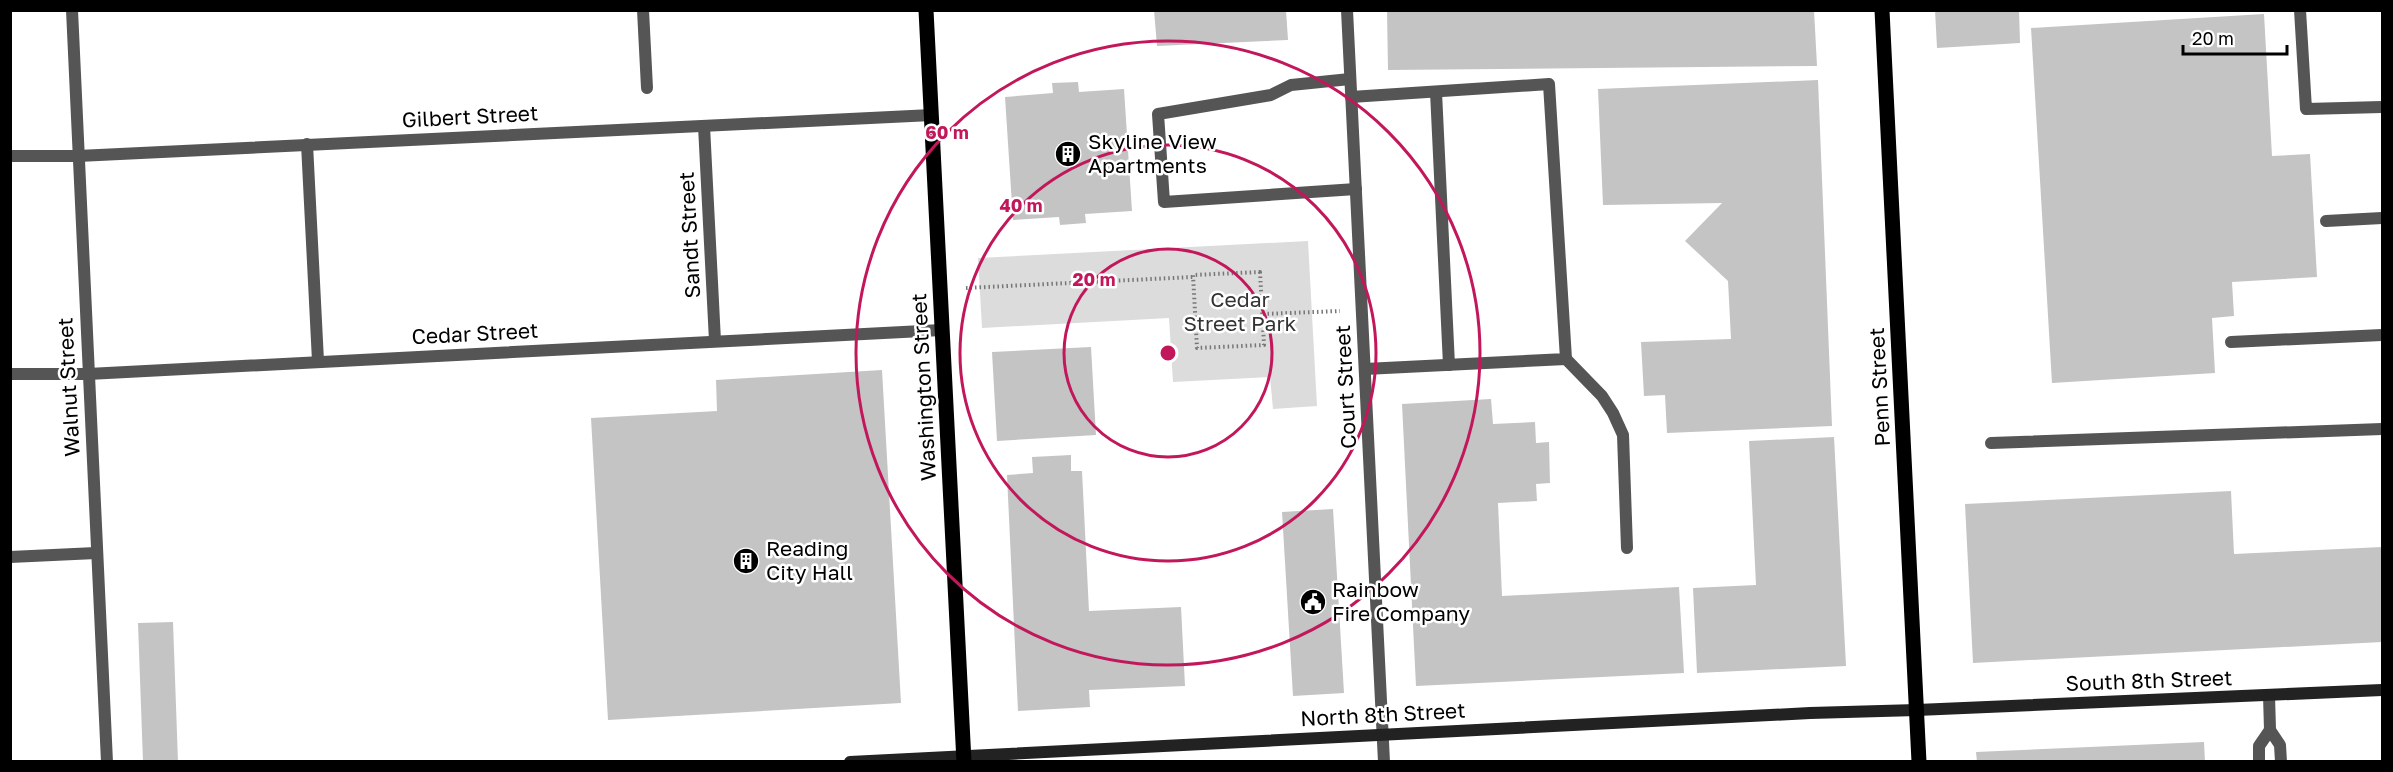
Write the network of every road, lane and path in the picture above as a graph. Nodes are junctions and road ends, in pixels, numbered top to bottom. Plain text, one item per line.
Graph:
1 (72, 10) edge
2 (643, 10) edge
3 (926, 10) edge
4 (1347, 10) edge
5 (1882, 10) edge
6 (2300, 10) edge
7 (1350, 79) junction
8 (647, 88) dead end
9 (1436, 92) junction
10 (1351, 97) junction
11 (2382, 107) edge
12 (932, 115) junction
13 (704, 126) junction
14 (307, 144) junction
15 (10, 156) edge
16 (78, 156) junction
17 (1356, 189) junction
18 (2382, 218) edge
19 (2326, 221) dead end
20 (1193, 277) junction
21 (940, 290) junction
22 (1362, 310) junction
23 (1263, 314) junction
24 (942, 330) junction
25 (2382, 335) edge
26 (715, 341) junction
27 (2231, 342) dead end
28 (1566, 359) junction
29 (318, 361) junction
30 (1449, 365) junction
31 (1365, 369) junction
32 (10, 374) edge
33 (88, 374) junction
34 (2382, 429) edge
35 (1991, 443) dead end
36 (1628, 548) dead end
37 (96, 553) junction
38 (10, 557) edge
39 (2382, 690) edge
40 (2269, 695) junction
41 (1917, 710) junction
42 (2270, 730) junction
43 (1383, 735) junction
44 (964, 759) edge
45 (107, 762) edge
46 (850, 762) edge
47 (1384, 762) edge
48 (1919, 762) edge
49 (2259, 762) edge
50 (2281, 762) edge

1 - 16 street, Walnut Street
2 - 8 street
3 - 12 main road, Washington Street
4 - 7 street, Court Street
5 - 41 main road, Penn Street
6 - 11 street
7 - 10 street, Court Street
7 - 17 street
9 - 10 street
9 - 28 street
9 - 30 street
10 - 17 street, Court Street
12 - 13 street, Gilbert Street
12 - 21 main road, Washington Street
13 - 14 street, Gilbert Street
13 - 26 street, Sandt Street
14 - 16 street, Gilbert Street
14 - 29 street
15 - 16 street, Gilbert Street
16 - 33 street, Walnut Street
17 - 22 street, Court Street
18 - 19 street
20 - 21 path
20 - 23 path
20 - 23 path
21 - 24 main road, Washington Street
22 - 23 path
22 - 31 street, Court Street
24 - 26 street, Cedar Street
24 - 44 main road, Washington Street
25 - 27 street
26 - 29 street, Cedar Street
28 - 30 street
28 - 36 street
29 - 33 street, Cedar Street
30 - 31 street
31 - 43 street, Court Street
32 - 33 street, Cedar Street
33 - 37 street, Walnut Street
34 - 35 street
37 - 38 street
37 - 45 street, Walnut Street
39 - 40 main road, South 8th Street
40 - 41 main road, South 8th Street
40 - 42 street
41 - 43 main road, North 8th Street
41 - 48 main road, Penn Street
42 - 49 street
42 - 50 street
43 - 44 main road, North 8th Street
43 - 47 street, Court Street
44 - 46 main road, North 8th Street

